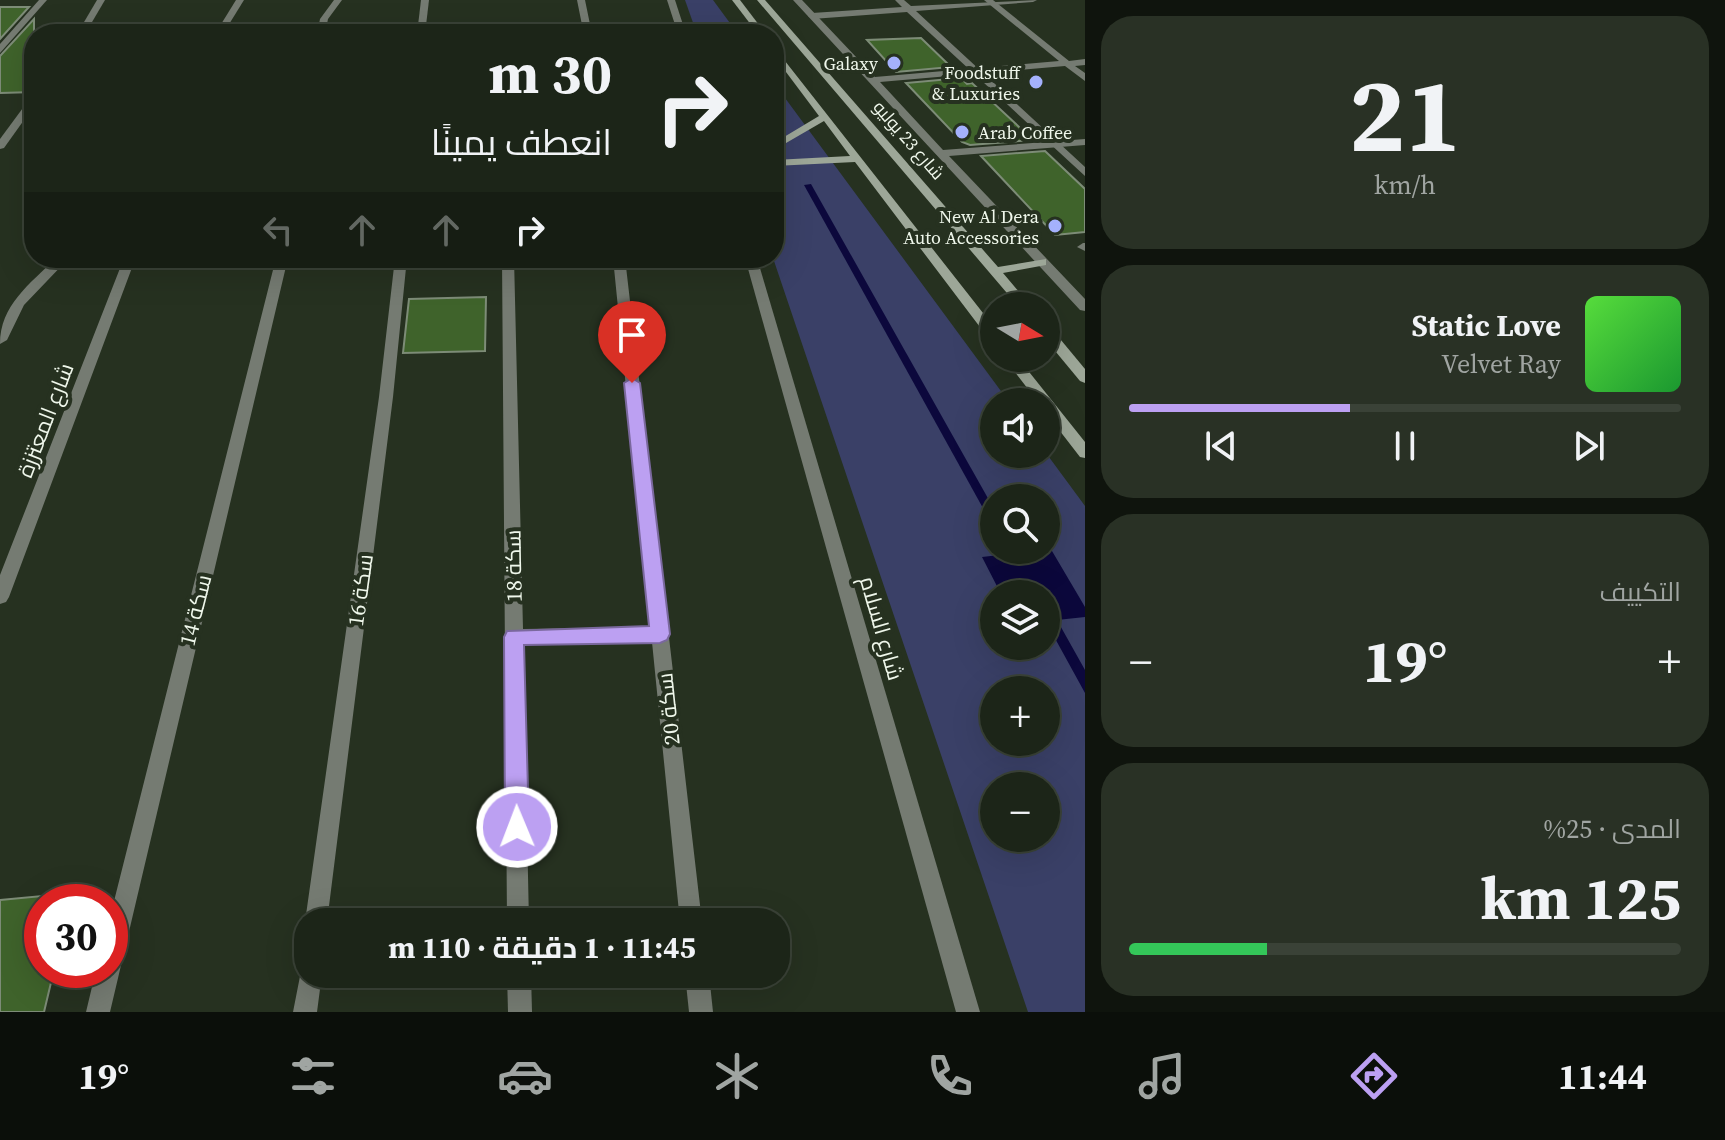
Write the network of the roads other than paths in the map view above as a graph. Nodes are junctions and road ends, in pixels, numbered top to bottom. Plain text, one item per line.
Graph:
1 (43, 0) edge
2 (101, 0) edge
3 (240, 0) edge
4 (338, 0) edge
5 (425, 0) edge
6 (581, 0) edge
7 (671, 0) edge
8 (736, 0) edge
9 (761, 0) edge
10 (797, 0) edge
11 (899, 0) edge
12 (1033, 0) edge
13 (990, 2) edge
14 (909, 9) junction
15 (812, 16) junction
16 (87, 24) edge
17 (225, 24) edge
18 (323, 24) edge
19 (422, 24) edge
20 (586, 24) edge
21 (679, 24) edge
22 (754, 24) edge
23 (782, 24) edge
24 (784, 27) edge
25 (0, 50) edge
26 (1085, 62) edge
27 (784, 63) edge
28 (1067, 63) junction
29 (975, 71) junction
30 (1085, 78) edge
31 (875, 80) junction
32 (24, 113) edge
33 (824, 117) junction
34 (784, 141) edge
35 (1085, 142) edge
36 (1054, 144) junction
37 (0, 146) edge
38 (942, 153) junction
39 (857, 159) junction
40 (784, 163) edge
41 (1085, 173) edge
42 (1042, 262) junction
43 (53, 268) edge
44 (127, 268) edge
45 (280, 268) edge
46 (400, 268) edge
47 (508, 268) edge
48 (620, 268) edge
49 (754, 268) edge
50 (996, 271) junction
51 (1013, 292) edge
52 (1085, 307) edge
53 (980, 318) edge
54 (0, 340) edge
55 (1060, 348) edge
56 (1022, 372) edge
57 (1085, 378) edge
58 (1035, 388) edge
59 (1060, 420) edge
60 (1085, 453) edge
61 (0, 597) edge
62 (660, 634) junction
63 (514, 637) junction
64 (128, 889) edge
65 (318, 908) edge
66 (518, 908) edge
67 (689, 908) edge
68 (104, 988) edge
69 (308, 988) edge
70 (519, 988) edge
71 (698, 988) edge
72 (98, 1012) edge
73 (305, 1012) edge
74 (520, 1012) edge
75 (701, 1012) edge
76 (968, 1012) edge

1 - 25 street
2 - 16 street
3 - 17 street
4 - 18 street
5 - 19 street
6 - 20 street
7 - 21 street
8 - 22 main road
9 - 23 main road, شارع 23 يوليو
10 - 15 street
11 - 14 street
12 - 13 street
13 - 14 street
13 - 28 street
14 - 15 street
14 - 29 street
15 - 31 street
24 - 50 main road, شارع 23 يوليو
26 - 28 street
27 - 33 main road
28 - 29 street
28 - 30 street
29 - 31 street
29 - 36 street
31 - 38 street
32 - 37 street
33 - 34 main road
33 - 39 main road
35 - 36 street
36 - 38 street
36 - 41 street
38 - 42 street
39 - 40 main road
39 - 53 main road
42 - 50 main road
42 - 52 street
43 - 54 street
44 - 61 street, شارع المعتززة
45 - 64 street, سكة 14
46 - 65 street, سكة 16
47 - 63 street, سكة 18
48 - 62 street, سكة 20
49 - 76 street, شارع السلام
50 - 51 main road, شارع 23 يوليو
55 - 57 main road
56 - 58 main road
59 - 60 main road
62 - 63 street
62 - 67 street, سكة 20
63 - 66 street, سكة 18
68 - 72 street
69 - 73 street
70 - 74 street
71 - 75 street

